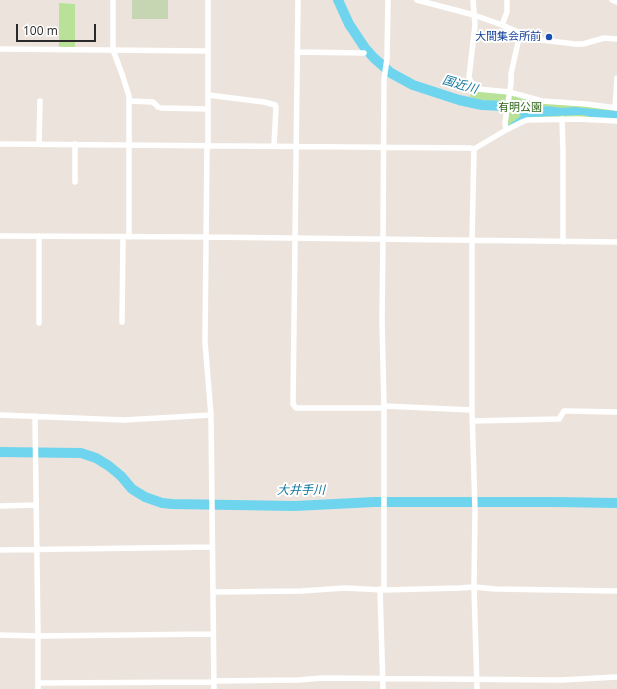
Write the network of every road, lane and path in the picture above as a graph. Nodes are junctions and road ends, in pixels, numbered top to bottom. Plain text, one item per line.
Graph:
1 (113, 0) edge
2 (208, 0) edge
3 (298, 0) edge
4 (388, 0) edge
5 (417, 0) edge
6 (473, 0) edge
7 (507, 0) edge
8 (612, 0) edge
9 (617, 2) edge
10 (474, 16) junction
11 (502, 25) junction
12 (520, 33) junction
13 (617, 39) edge
14 (0, 49) edge
15 (113, 50) junction
16 (207, 51) junction
17 (297, 52) junction
18 (364, 53) dead end
19 (617, 78) edge
20 (509, 92) junction
21 (208, 95) junction
22 (40, 101) dead end
23 (129, 101) junction
24 (616, 108) edge
25 (208, 110) junction
26 (562, 119) junction
27 (617, 121) edge
28 (506, 130) junction
29 (0, 144) edge
30 (39, 144) junction
31 (75, 144) junction
32 (129, 145) junction
33 (208, 146) junction
34 (274, 146) junction
35 (296, 146) junction
36 (384, 147) junction
37 (474, 149) junction
38 (75, 182) dead end
39 (0, 236) edge
40 (39, 236) junction
41 (126, 237) junction
42 (206, 237) junction
43 (295, 239) junction
44 (383, 239) junction
45 (472, 241) junction
46 (563, 242) junction
47 (617, 242) edge
48 (122, 322) dead end
49 (39, 323) dead end
50 (384, 407) junction
51 (472, 410) junction
52 (617, 412) edge
53 (0, 415) edge
54 (211, 415) junction
55 (35, 416) junction
56 (472, 420) junction
57 (36, 505) junction
58 (0, 506) edge
59 (212, 547) junction
60 (0, 550) edge
61 (36, 550) junction
62 (474, 587) junction
63 (382, 589) junction
64 (617, 591) edge
65 (213, 592) junction
66 (213, 634) junction
67 (0, 635) edge
68 (38, 636) junction
69 (617, 677) edge
70 (383, 679) junction
71 (477, 679) junction
72 (214, 681) junction
73 (38, 686) edge
74 (214, 689) edge
75 (383, 689) edge
76 (477, 689) edge

1 - 15 street
2 - 16 street
3 - 17 street
4 - 36 street
5 - 10 street
6 - 10 street
7 - 11 street
8 - 9 street
10 - 11 street
10 - 20 street
11 - 12 street
12 - 13 street
12 - 20 street
14 - 15 street
15 - 16 street
15 - 23 street
16 - 21 street
17 - 18 street
17 - 35 street
19 - 24 street
20 - 24 street
20 - 28 street
21 - 25 street
21 - 34 street
22 - 30 street
23 - 25 street
23 - 32 street
25 - 33 street
26 - 27 street
26 - 28 street
26 - 46 street
28 - 37 street
29 - 30 street
30 - 31 street
31 - 32 street
31 - 38 street
32 - 33 street
32 - 41 street
33 - 34 street
33 - 42 street
34 - 35 street
35 - 36 street
35 - 43 street
36 - 37 street
36 - 44 street
37 - 45 street
39 - 40 street
40 - 41 street
40 - 49 street
41 - 42 street
41 - 48 street
42 - 43 street
42 - 54 street
43 - 44 street
43 - 50 street
44 - 45 street
44 - 50 street
45 - 46 street
45 - 51 street
46 - 47 street
50 - 51 street
50 - 63 street
51 - 56 street
52 - 56 street
53 - 55 street
54 - 55 street
54 - 59 street
55 - 57 street
56 - 62 street
57 - 58 street
57 - 61 street
59 - 61 street
59 - 65 street
60 - 61 street
61 - 68 street
62 - 63 street
62 - 64 street
62 - 71 street
63 - 65 street
63 - 70 street
65 - 66 street
66 - 68 street
66 - 72 street
67 - 68 street
68 - 73 street
69 - 71 street
70 - 71 street
70 - 72 street
70 - 75 street
71 - 76 street
72 - 73 street
72 - 74 street

